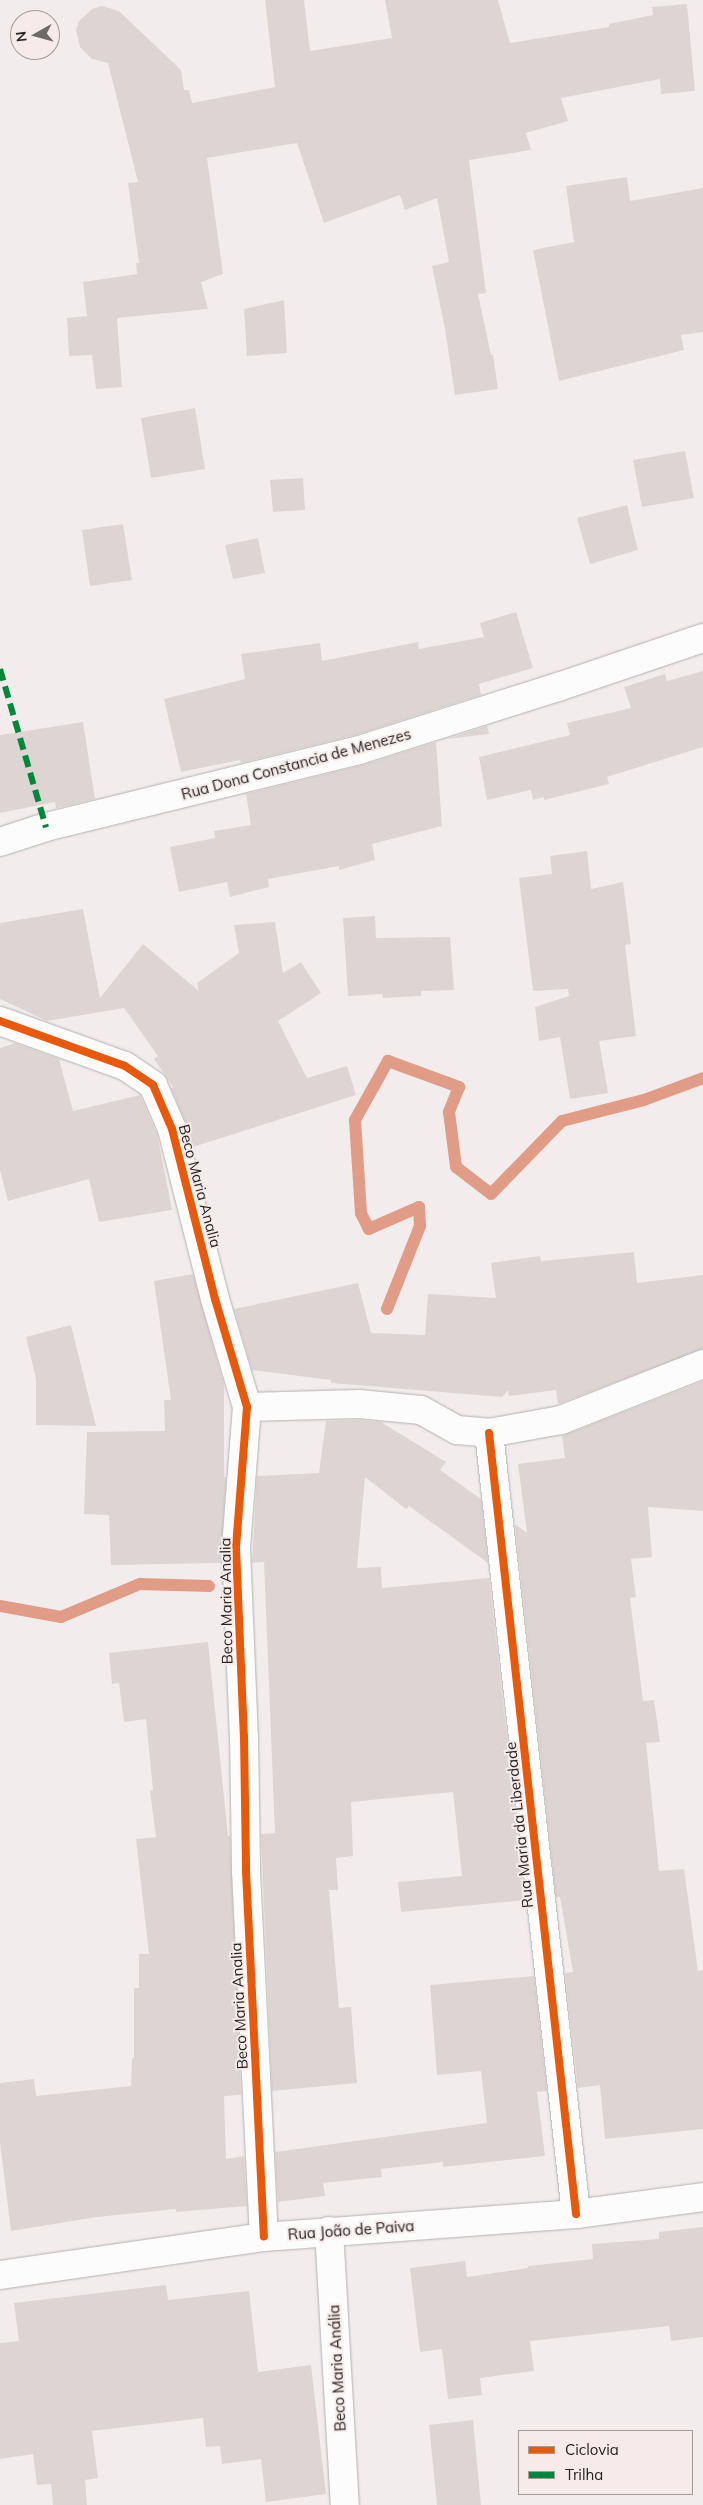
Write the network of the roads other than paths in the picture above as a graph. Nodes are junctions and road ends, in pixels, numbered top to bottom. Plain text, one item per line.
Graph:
1 (703, 638) edge
2 (0, 842) edge
3 (0, 1021) edge
4 (703, 1364) edge
5 (247, 1407) junction
6 (489, 1433) junction
7 (703, 2197) edge
8 (576, 2214) junction
9 (329, 2230) junction
10 (264, 2236) junction
11 (0, 2275) edge
12 (346, 2505) edge

1 - 2 street, Rua Dona Constancia de Menezes
3 - 5 street, Beco Maria Analia
4 - 6 street
5 - 6 street
5 - 10 street, Beco Maria Analia
6 - 8 street, Rua Maria da Liberdade
7 - 8 street, Rua João de Paiva
8 - 9 street, Rua João de Paiva
9 - 10 street, Rua João de Paiva
9 - 12 street, Beco Maria Anália
10 - 11 street, Rua João de Paiva

